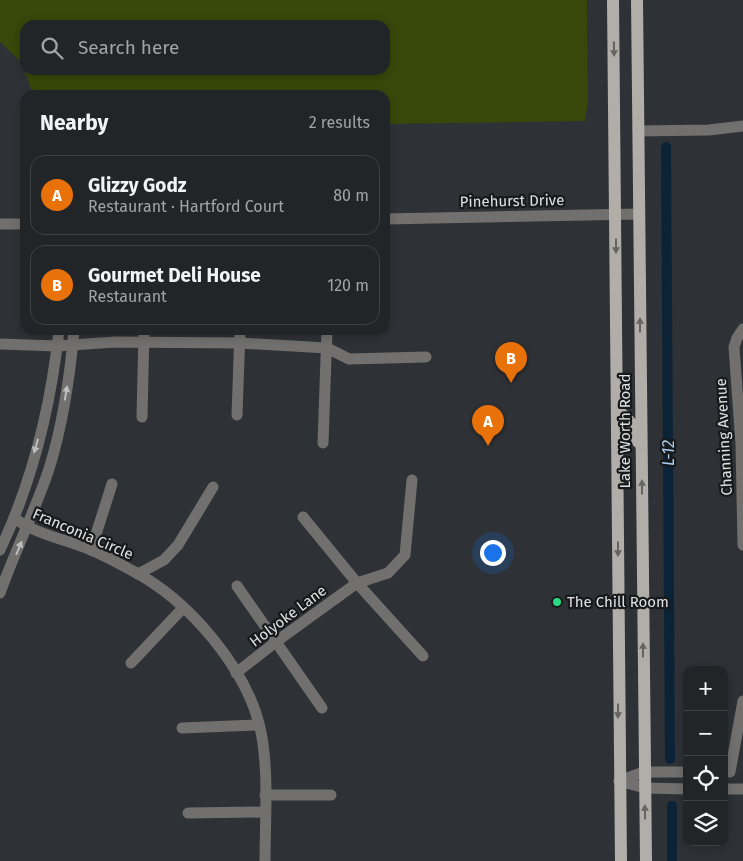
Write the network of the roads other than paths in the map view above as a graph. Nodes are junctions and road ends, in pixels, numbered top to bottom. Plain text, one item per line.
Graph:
1 (613, 0) edge
2 (637, 0) edge
3 (743, 126) edge
4 (638, 131) junction
5 (615, 214) junction
6 (639, 214) junction
7 (390, 219) edge
8 (0, 224) edge
9 (20, 224) edge
10 (743, 329) edge
11 (58, 335) edge
12 (74, 335) edge
13 (240, 335) edge
14 (326, 335) edge
15 (144, 336) edge
16 (240, 343) junction
17 (0, 344) edge
18 (73, 344) junction
19 (57, 346) junction
20 (327, 348) junction
21 (426, 357) dead end
22 (617, 409) junction
23 (238, 416) dead end
24 (142, 417) dead end
25 (322, 443) dead end
26 (642, 451) junction
27 (412, 480) dead end
28 (112, 484) dead end
29 (213, 487) dead end
30 (303, 517) dead end
31 (14, 518) junction
32 (27, 528) junction
33 (743, 545) edge
34 (0, 550) edge
35 (91, 550) junction
36 (138, 574) junction
37 (3, 577) edge
38 (357, 583) junction
39 (237, 586) dead end
40 (0, 593) edge
41 (183, 608) junction
42 (277, 641) junction
43 (423, 656) dead end
44 (131, 662) dead end
45 (236, 673) junction
46 (743, 701) edge
47 (322, 708) dead end
48 (259, 725) junction
49 (182, 728) dead end
50 (728, 768) edge
51 (644, 772) junction
52 (683, 772) edge
53 (728, 772) edge
54 (743, 772) edge
55 (619, 781) junction
56 (645, 788) junction
57 (683, 789) edge
58 (728, 789) edge
59 (743, 789) edge
60 (331, 795) dead end
61 (265, 796) junction
62 (265, 812) junction
63 (188, 813) dead end
64 (265, 861) edge
65 (622, 861) edge
66 (646, 861) edge

1 -> 5 main road, Lake Worth Road
2 - 4 main road, Lake Worth Road
3 - 4 street
4 - 6 main road, Lake Worth Road
5 - 6 street, Pinehurst Drive
5 - 7 street, Pinehurst Drive
5 -> 22 main road, Lake Worth Road
26 -> 6 main road, Lake Worth Road
8 - 9 street
10 - 33 street, Channing Avenue
11 - 19 street
12 - 18 street
13 - 16 street
14 - 20 street
15 - 16 street
15 - 18 street
15 - 24 street
16 - 20 street
16 - 23 street
17 - 19 street
18 - 19 street
32 -> 18 street
19 -> 31 street
20 - 21 street
20 - 25 street
22 - 26 main road
22 -> 55 main road, Lake Worth Road
51 -> 26 main road, Lake Worth Road
27 - 38 street, Holyoke Lane
28 - 35 street
29 - 36 street
30 - 38 street
31 - 32 street, Franconia Circle
31 - 34 street
32 - 35 street, Franconia Circle
37 -> 32 street
35 - 36 street, Franconia Circle
36 - 41 street, Franconia Circle
37 - 40 street
38 - 42 street, Holyoke Lane
38 - 43 street
39 - 42 street
41 - 44 street
41 - 45 street, Franconia Circle
42 - 45 street, Holyoke Lane
42 - 47 street
45 - 48 street, Franconia Circle
46 - 50 street
48 - 49 street
48 - 61 street, Franconia Circle
51 - 52 street
51 - 55 street
51 - 56 main road, Lake Worth Road
53 - 54 street
55 - 56 street
55 - 65 main road, Lake Worth Road
56 - 57 street
66 -> 56 main road, Lake Worth Road
58 - 59 street
60 - 61 street
61 - 62 street, Franconia Circle
62 - 63 street
62 - 64 street, Franconia Circle

